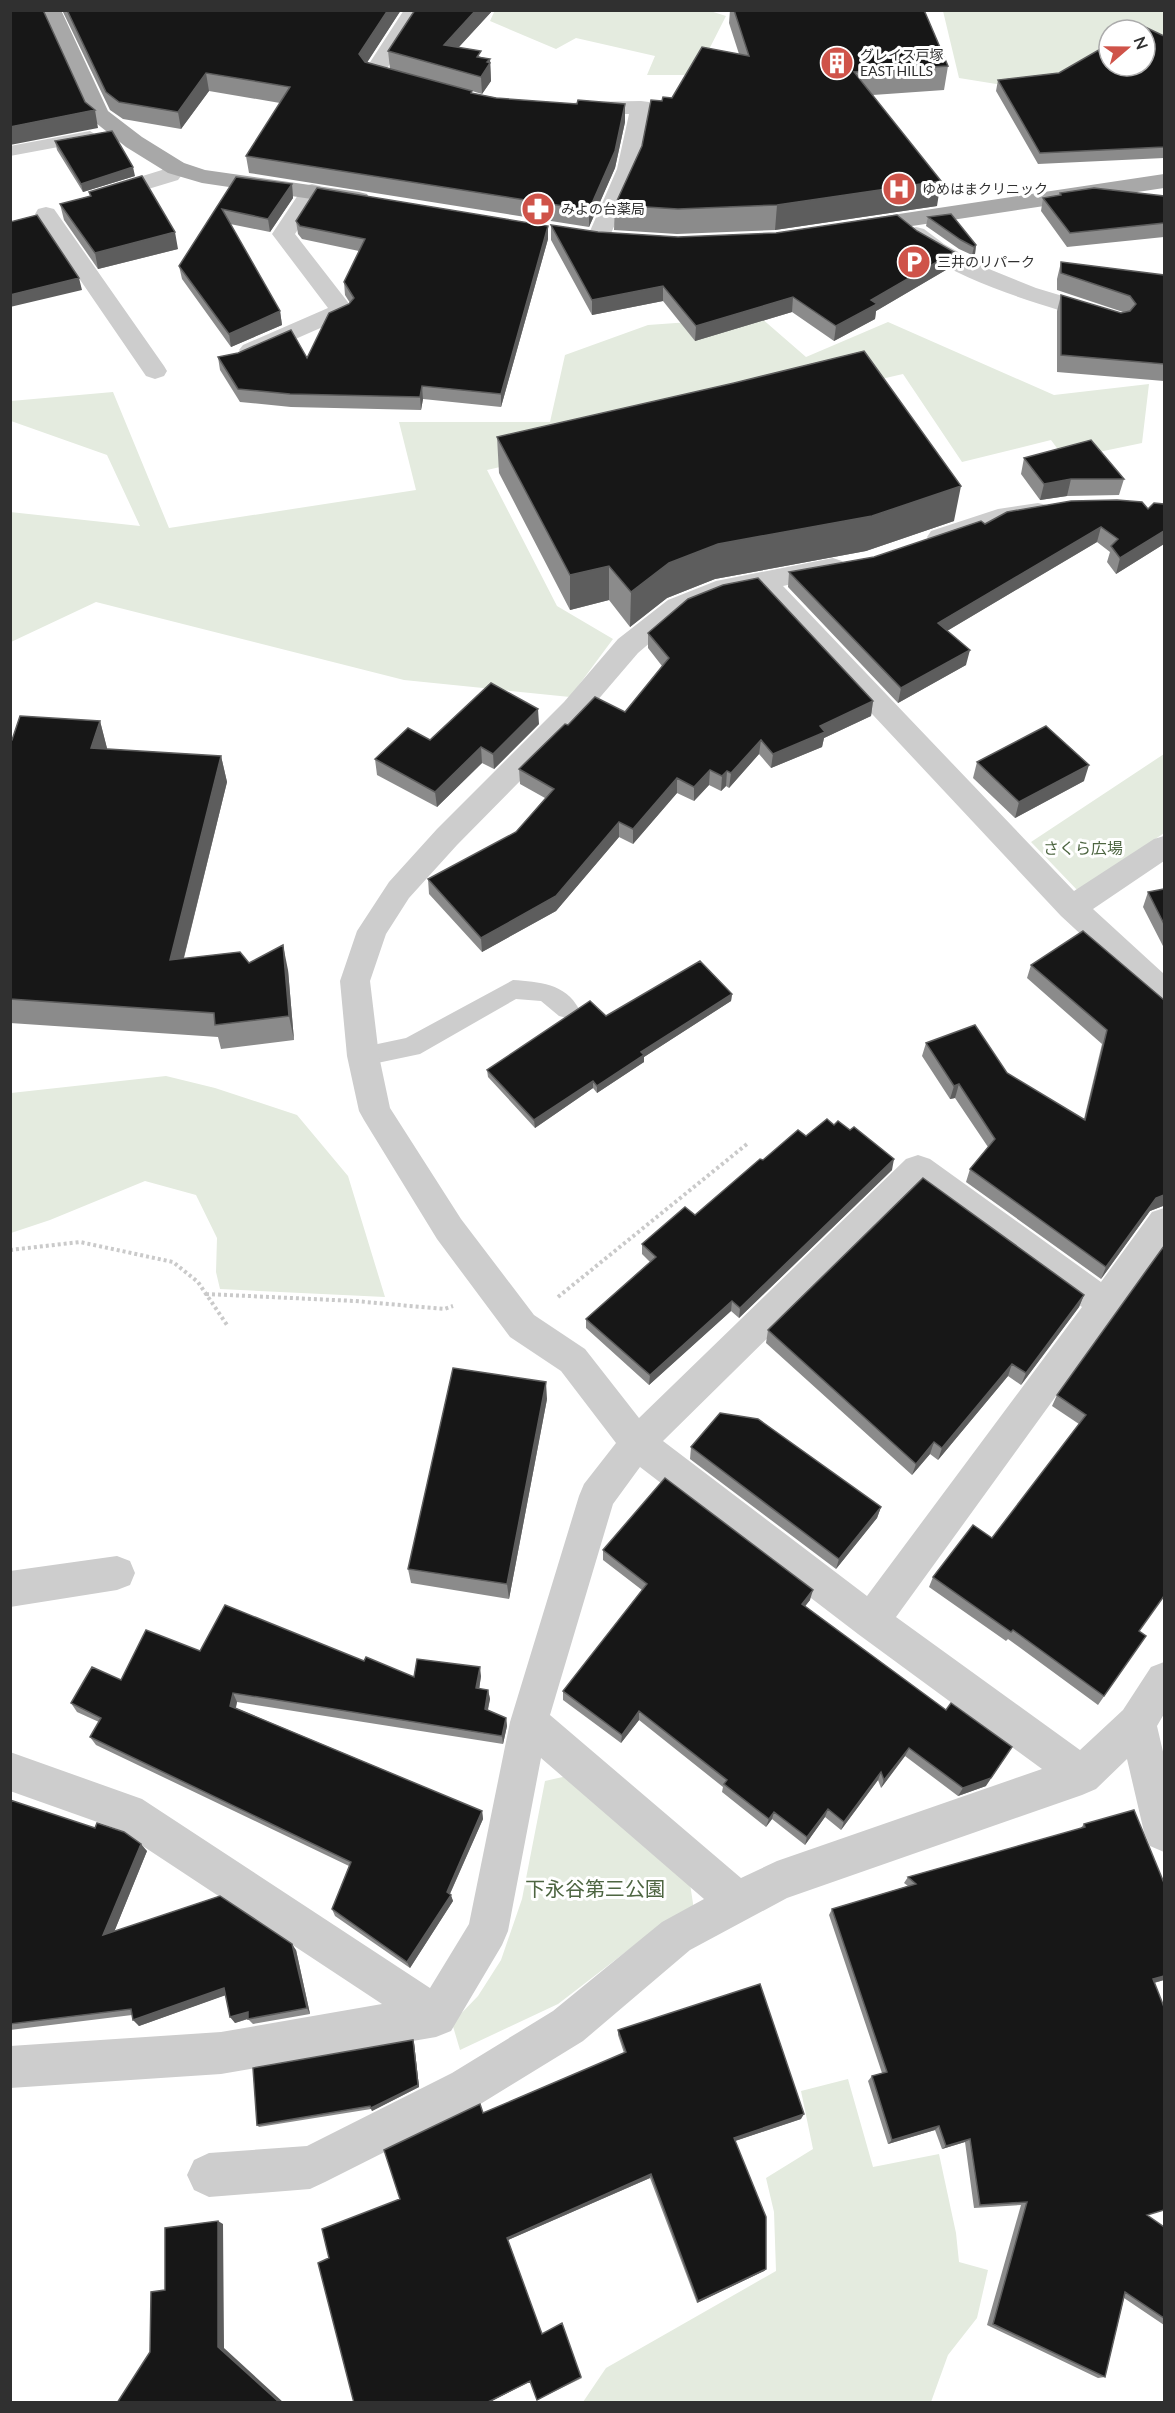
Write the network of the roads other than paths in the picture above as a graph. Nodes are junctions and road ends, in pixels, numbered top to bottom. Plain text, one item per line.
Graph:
1 (51, 10) edge
2 (415, 10) edge
3 (430, 89) edge
4 (557, 108) edge
5 (120, 130) junction
6 (10, 151) edge
7 (176, 168) junction
8 (1164, 181) edge
9 (312, 191) junction
10 (381, 202) edge
11 (901, 221) junction
12 (844, 229) edge
13 (575, 235) edge
14 (598, 238) junction
15 (621, 240) edge
16 (1117, 320) edge
17 (230, 359) edge
18 (154, 371) dead end
19 (1067, 506) edge
20 (913, 547) edge
21 (860, 563) edge
22 (762, 580) junction
23 (1164, 847) edge
24 (1072, 908) junction
25 (1164, 992) edge
26 (567, 1009) dead end
27 (363, 1056) junction
28 (1164, 1222) edge
29 (1105, 1304) junction
30 (637, 1443) junction
31 (117, 1573) dead end
32 (10, 1589) edge
33 (871, 1621) junction
34 (1164, 1680) edge
35 (529, 1722) junction
36 (1151, 1735) edge
37 (10, 1771) edge
38 (1082, 1774) junction
39 (1164, 1832) edge
40 (738, 1902) junction
41 (436, 2016) junction
42 (10, 2067) edge
43 (209, 2175) dead end

1 - 5 main road
2 - 3 street
4 - 14 street
5 - 6 lane
5 - 7 main road
7 - 9 main road
7 - 18 street
8 - 11 main road
9 - 10 main road
9 - 17 street
11 - 12 main road
11 - 16 street
13 - 14 main road
14 - 15 main road
19 - 20 street
21 - 22 street
22 - 24 street
22 - 27 street
23 - 24 street
24 - 25 street
26 - 27 lane
27 - 30 street
28 - 29 street
29 - 30 street
29 - 33 street
30 - 33 street
30 - 35 street
31 - 32 street
33 - 38 street
34 - 36 street
35 - 40 street
35 - 41 street
36 - 38 street
36 - 39 street
37 - 41 street
38 - 40 street
40 - 43 street
41 - 42 street

